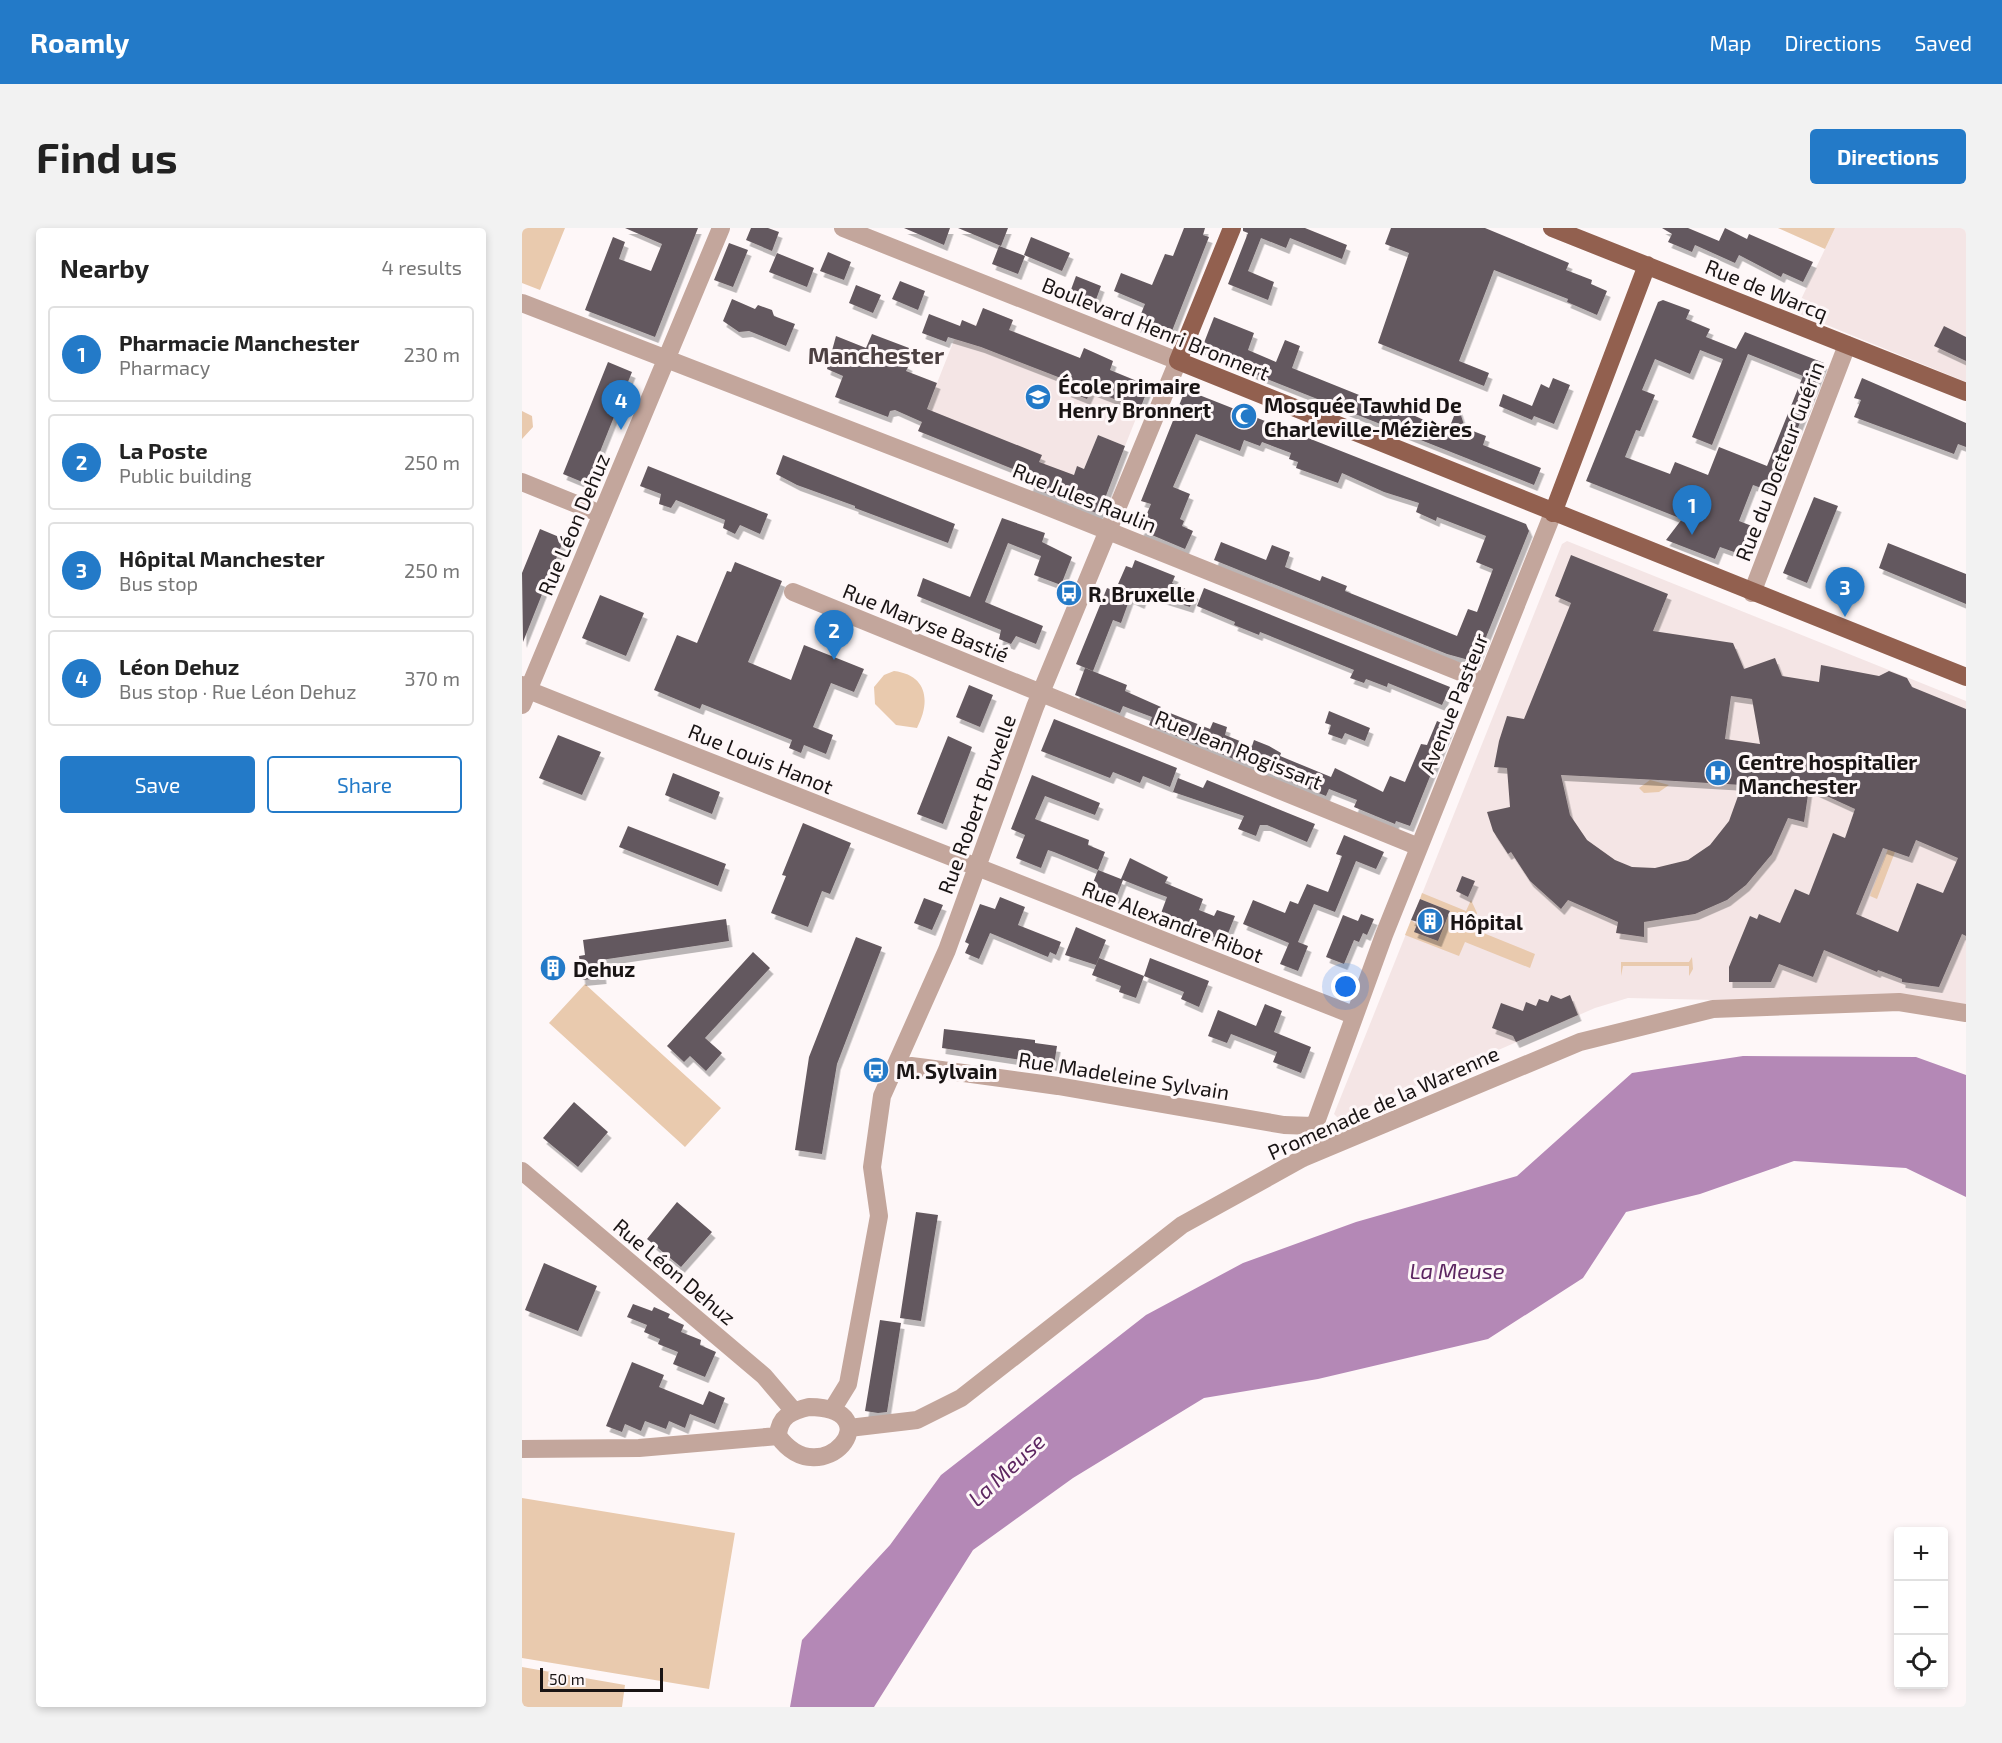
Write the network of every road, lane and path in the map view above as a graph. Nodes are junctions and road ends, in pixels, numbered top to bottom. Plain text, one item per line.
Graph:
1 (721, 228) edge
2 (843, 228) edge
3 (1232, 228) edge
4 (1551, 228) edge
5 (1647, 265) junction
6 (522, 303) edge
7 (1847, 345) junction
8 (667, 357) junction
9 (1178, 361) junction
10 (1966, 392) edge
11 (522, 482) edge
12 (1553, 513) junction
13 (601, 514) junction
14 (1108, 530) junction
15 (794, 592) dead end
16 (1752, 592) junction
17 (1966, 677) edge
18 (1485, 682) junction
19 (524, 693) edge
20 (1041, 693) junction
21 (1419, 847) junction
22 (977, 868) junction
23 (1966, 1013) edge
24 (1353, 1015) junction
25 (893, 1074) junction
26 (1313, 1126) junction
27 (1303, 1158) junction
28 (522, 1172) edge
29 (793, 1410) junction
30 (832, 1410) junction
31 (849, 1428) junction
32 (778, 1436) junction
33 (522, 1449) edge

1 - 8 street, Rue Léon Dehuz
2 - 9 street, Boulevard Henri Bronnert
3 - 9 main road, Rue Robert Bruxelle
4 - 5 main road, Rue de Warcq
5 - 7 main road, Rue de Warcq
5 - 12 main road, Avenue Pasteur
6 - 8 street, Rue Jules Raulin
7 - 10 main road, Rue de Warcq
7 - 16 street, Rue du Docteur Guérin
8 - 13 street, Rue Léon Dehuz
8 - 14 street, Rue Jules Raulin
9 - 12 main road, Boulevard Henri Bronnert
9 - 14 street, Rue Robert Bruxelle
11 - 13 street
12 - 16 main road, Boulevard Henri Bronnert
12 - 18 street, Avenue Pasteur
13 - 19 street, Rue Léon Dehuz
14 - 18 street, Rue Jules Raulin
14 - 20 street, Rue Robert Bruxelle
15 - 20 street, Rue Maryse Bastié
16 - 17 main road, Boulevard Henri Bronnert
18 - 21 street, Avenue Pasteur
19 - 22 street, Rue Louis Hanot
20 - 21 street, Rue Jean Rogissart
20 - 22 street, Rue Robert Bruxelle
21 - 24 street, Avenue Pasteur
22 - 24 street, Rue Alexandre Ribot
22 - 25 street, Rue Robert Bruxelle
23 - 27 street, Promenade de la Warenne
24 - 26 street, Avenue Pasteur
25 - 26 street, Rue Madeleine Sylvain
25 - 30 street, Rue Robert Bruxelle
26 - 27 street, Avenue Pasteur
27 - 31 street, Promenade de la Warenne
28 - 29 street, Rue Léon Dehuz
29 - 30 street
29 - 32 street
30 - 31 street
31 - 32 street
32 - 33 street

